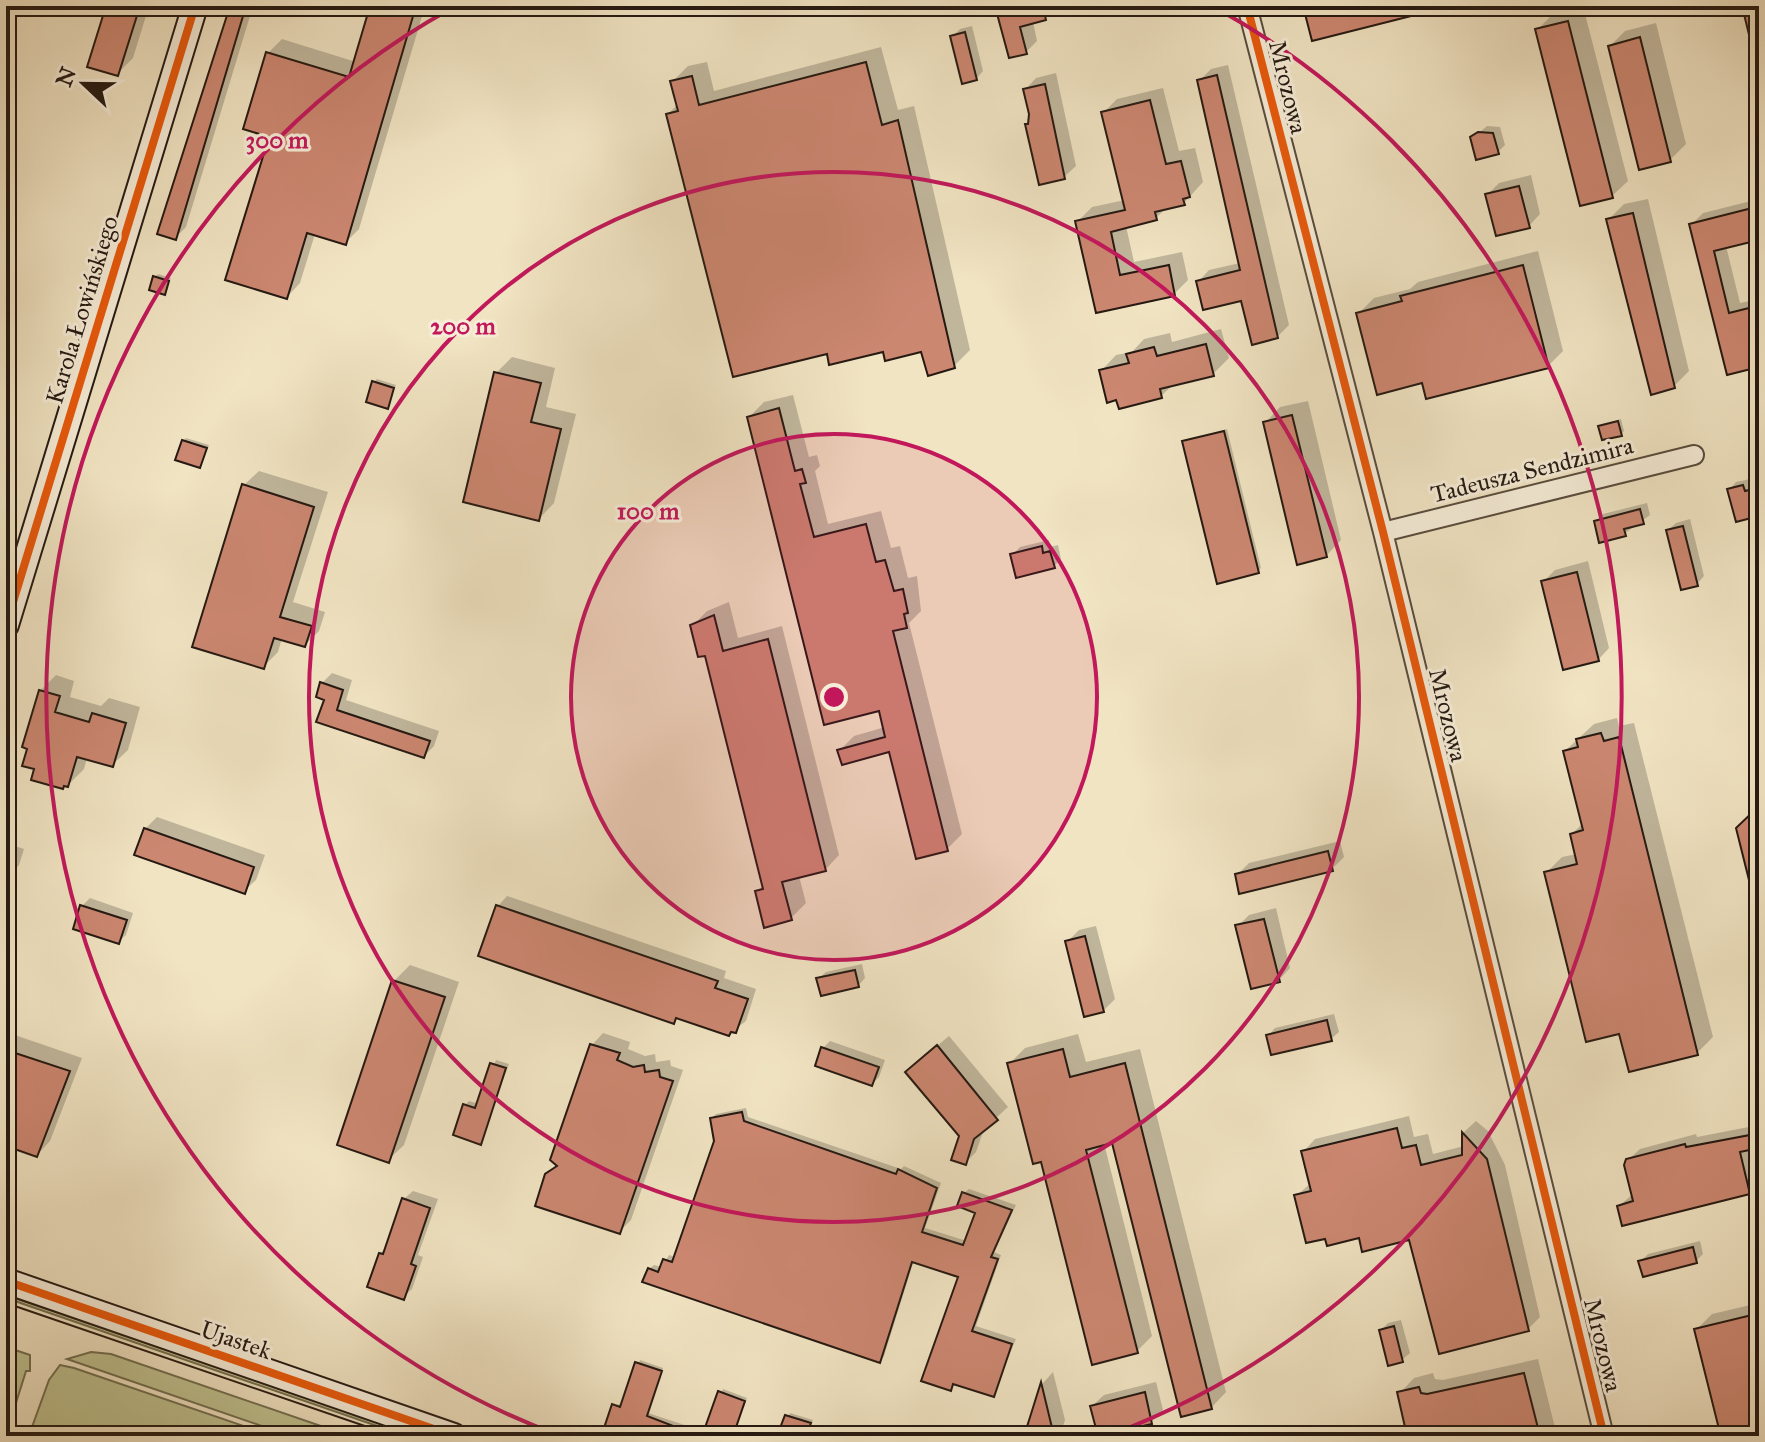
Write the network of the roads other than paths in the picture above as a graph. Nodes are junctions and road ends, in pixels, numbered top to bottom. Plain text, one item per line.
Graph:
1 (195, 6) edge
2 (1247, 6) edge
3 (1694, 455) dead end
4 (1383, 532) junction
5 (6, 625) edge
6 (6, 1281) edge
7 (454, 1436) edge
8 (1604, 1436) edge

1 - 5 street, Karola Łowińskiego
2 - 4 street, Mrozowa
3 - 4 street, Tadeusza Sendzimira
4 - 8 street, Mrozowa
6 - 7 street, Ujastek

